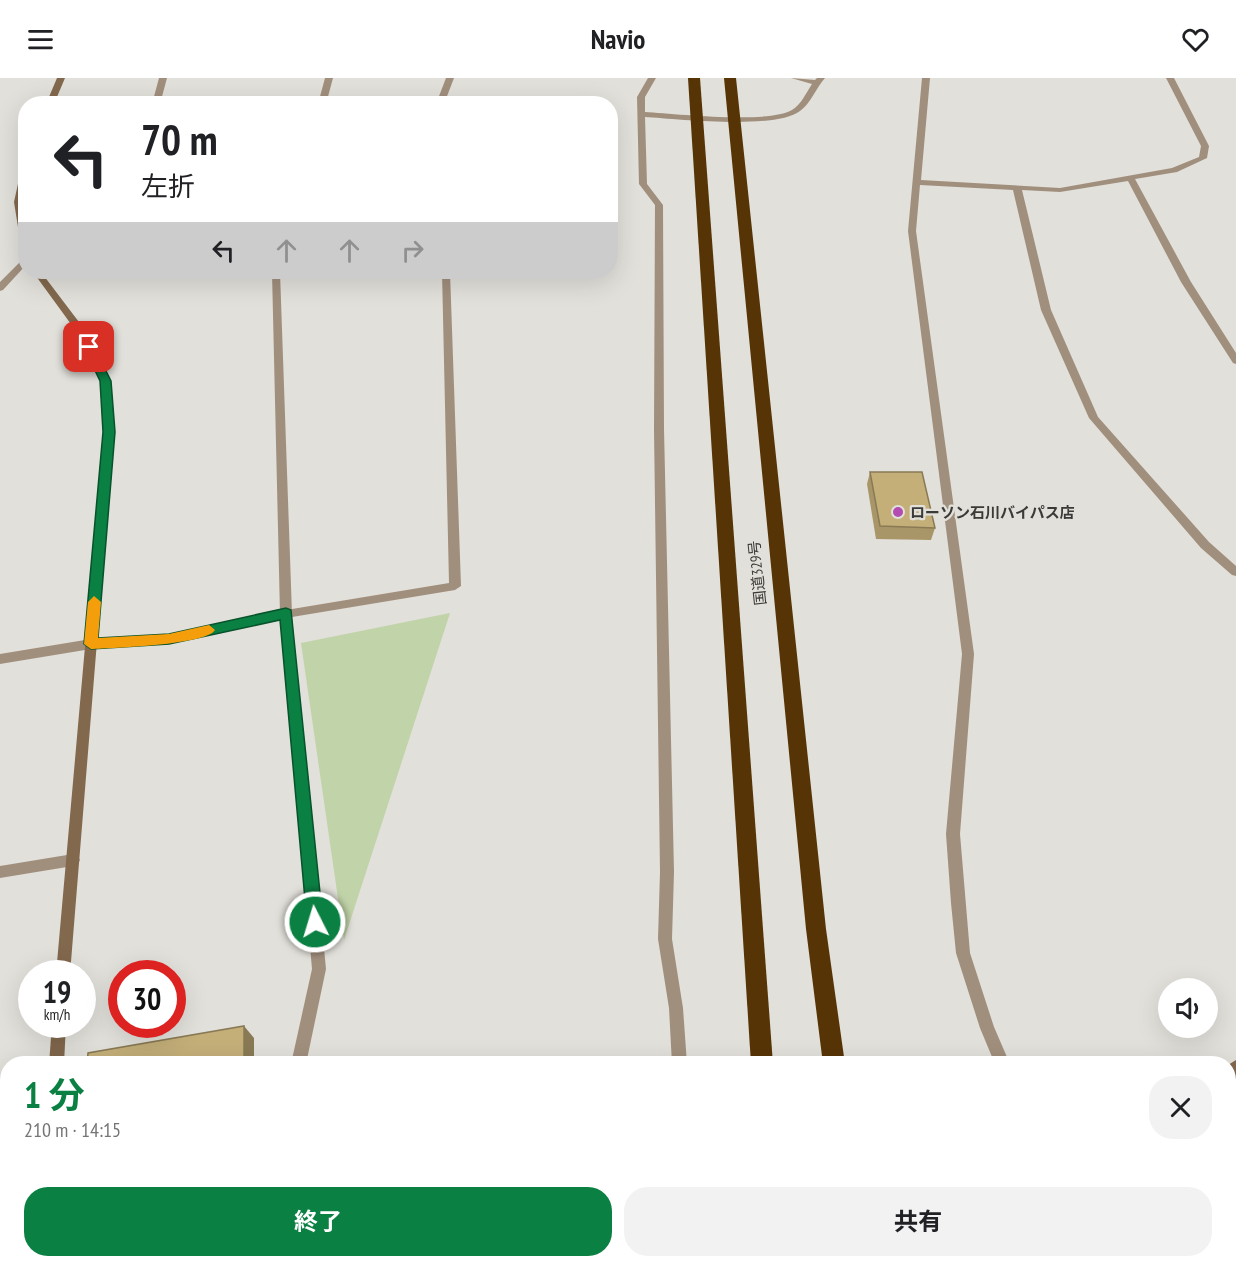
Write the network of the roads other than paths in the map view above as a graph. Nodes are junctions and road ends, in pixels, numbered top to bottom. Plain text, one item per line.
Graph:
1 (61, 78) edge
2 (163, 78) edge
3 (328, 78) edge
4 (450, 78) edge
5 (652, 78) edge
6 (694, 78) edge
7 (730, 78) edge
8 (795, 78) edge
9 (926, 78) edge
10 (1170, 78) edge
11 (818, 81) edge
12 (53, 96) edge
13 (158, 96) edge
14 (324, 96) edge
15 (443, 96) edge
16 (641, 114) junction
17 (698, 117) junction
18 (734, 118) junction
19 (1131, 179) junction
20 (916, 182) junction
21 (1017, 188) junction
22 (18, 268) edge
23 (42, 279) edge
24 (276, 279) edge
25 (446, 279) edge
26 (0, 288) edge
27 (1236, 361) edge
28 (1236, 572) edge
29 (286, 614) junction
30 (91, 644) junction
31 (0, 659) edge
32 (73, 860) junction
33 (0, 872) edge
34 (64, 960) edge
35 (58, 1038) edge
36 (57, 1056) edge
37 (300, 1056) edge
38 (679, 1056) edge
39 (761, 1056) edge
40 (833, 1056) edge
41 (999, 1056) edge

1 - 12 street
2 - 13 street
3 - 14 street
4 - 15 street
5 - 16 street
6 - 17 highway, 国道329号
7 - 18 highway, 国道329号
8 - 11 street
9 - 20 street
10 - 19 street
11 - 18 street
16 - 17 street
16 - 38 street
17 - 18 street
17 - 39 highway, 国道329号
18 - 40 highway, 国道329号
19 - 21 street
19 - 27 street
20 - 21 street
20 - 41 street
21 - 28 street
22 - 26 street
23 - 30 street
24 - 29 street
25 - 29 street
29 - 30 street
29 - 37 street
30 - 31 street
30 - 32 street
32 - 33 street
32 - 34 street
35 - 36 street

